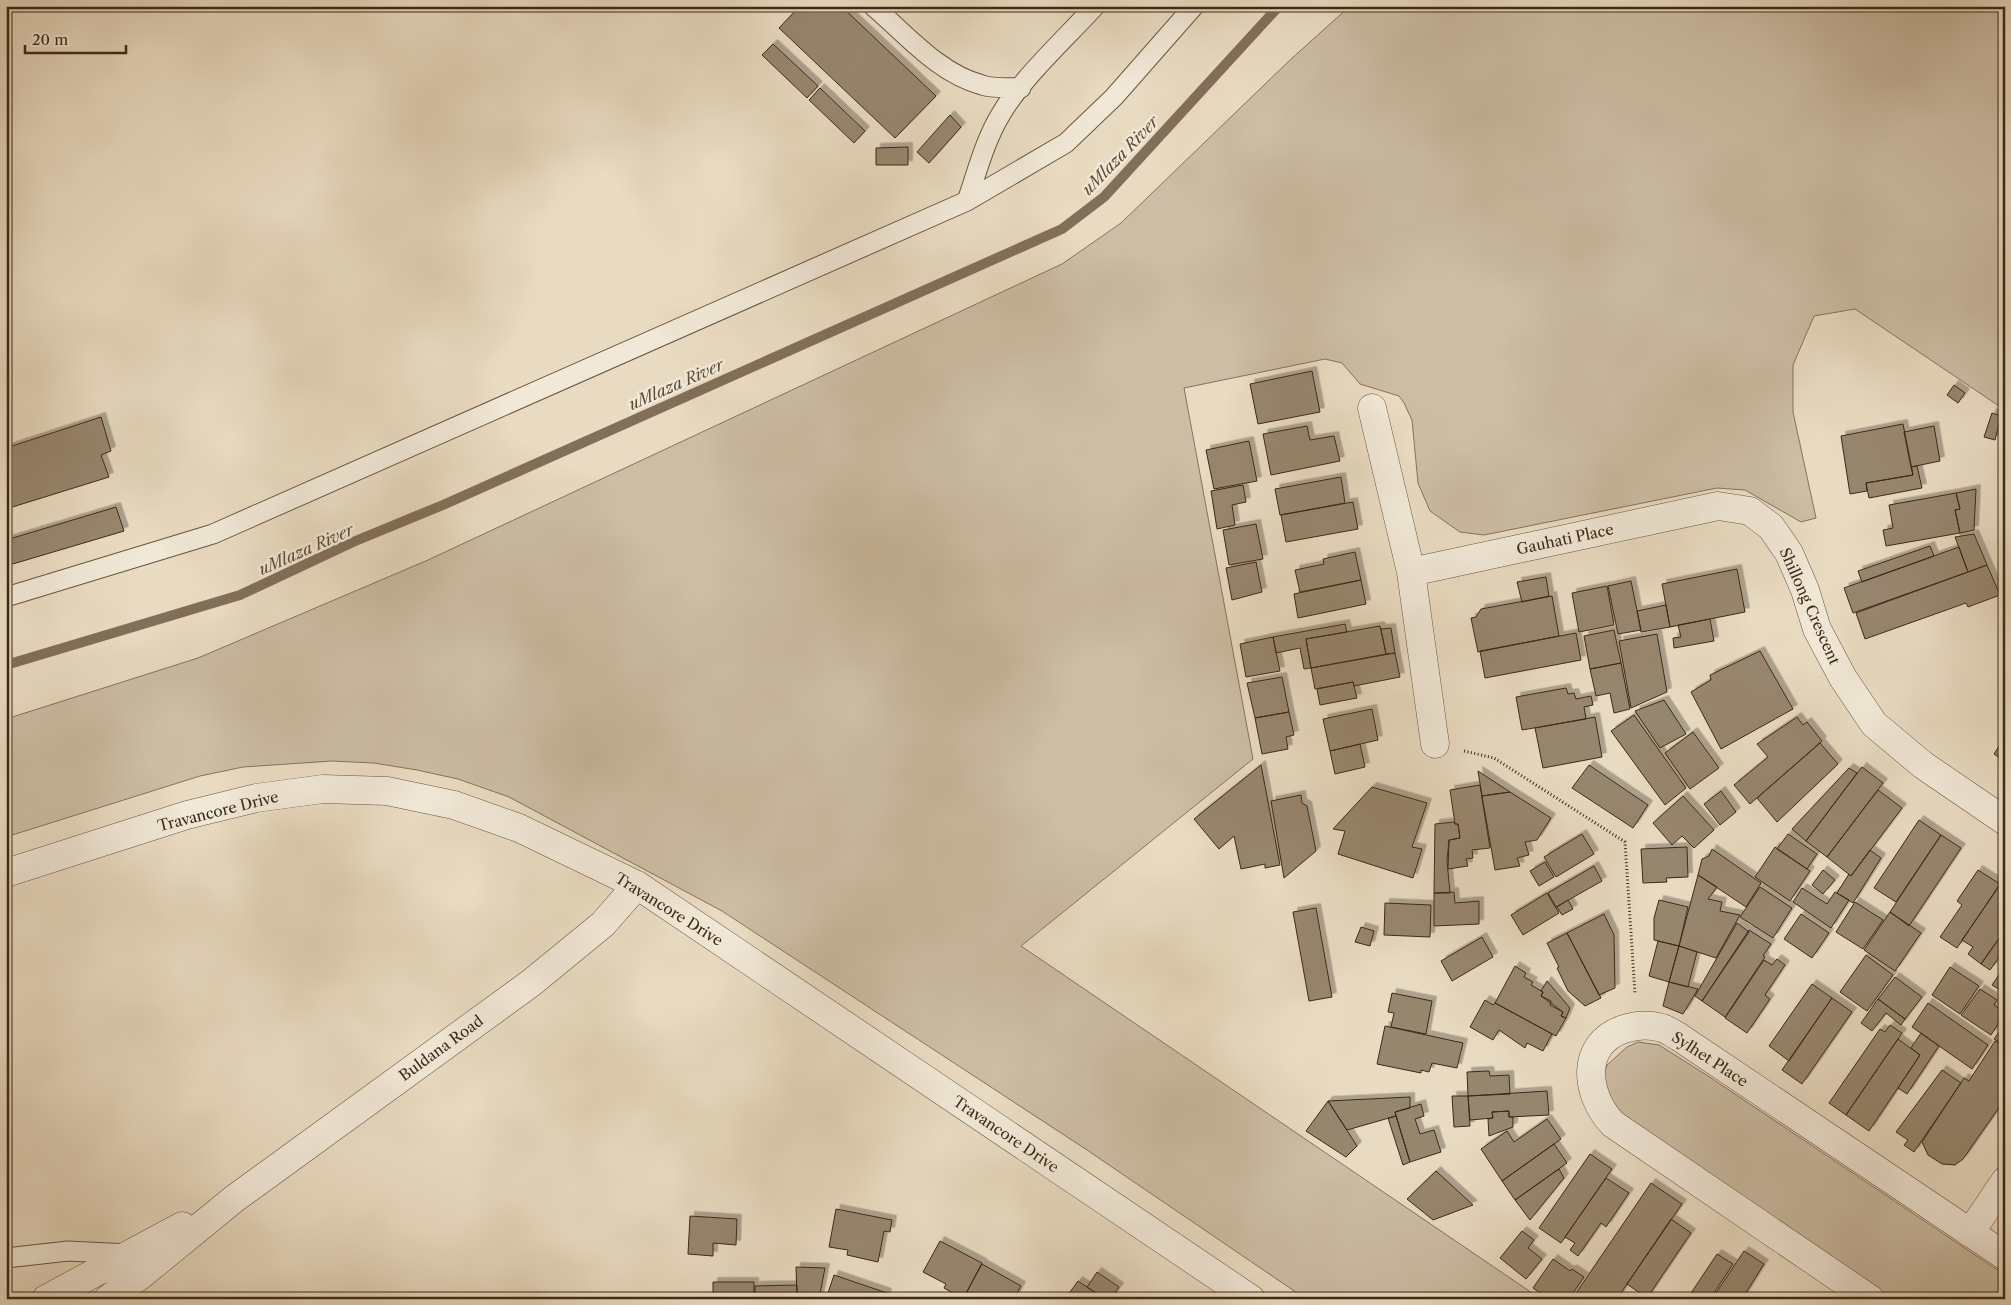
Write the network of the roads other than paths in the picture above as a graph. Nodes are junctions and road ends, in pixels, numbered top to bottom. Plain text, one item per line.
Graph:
1 (873, 6) edge
2 (1095, 6) edge
3 (1194, 6) edge
4 (1020, 88) junction
5 (967, 200) junction
6 (1372, 408) dead end
7 (1718, 506) joint
8 (1411, 572) junction
9 (6, 597) edge
10 (1435, 744) road end
11 (2005, 821) edge
12 (6, 873) edge
13 (637, 886) junction
14 (2005, 1181) edge
15 (234, 1199) junction
16 (1970, 1233) junction
17 (130, 1254) junction
18 (2005, 1256) edge
19 (6, 1258) edge
20 (46, 1299) edge
21 (108, 1299) edge
22 (1251, 1299) edge
23 (1870, 1299) edge

1 - 4 lane
2 - 4 lane
3 - 5 lane
4 - 5 lane
5 - 9 lane
6 - 8 street
7 - 8 street, Gauhati Place
7 - 11 street, Shillong Crescent
8 - 10 street
12 - 13 street, Travancore Drive
13 - 15 street, Buldana Road
13 - 22 street, Travancore Drive
14 - 16 street
15 - 17 street, Buldana Road
15 - 21 street, Buldana Road
16 - 18 street, Sylhet Place
16 - 23 street, Sylhet Place
17 - 19 lane
17 - 20 street, Buldana Road

